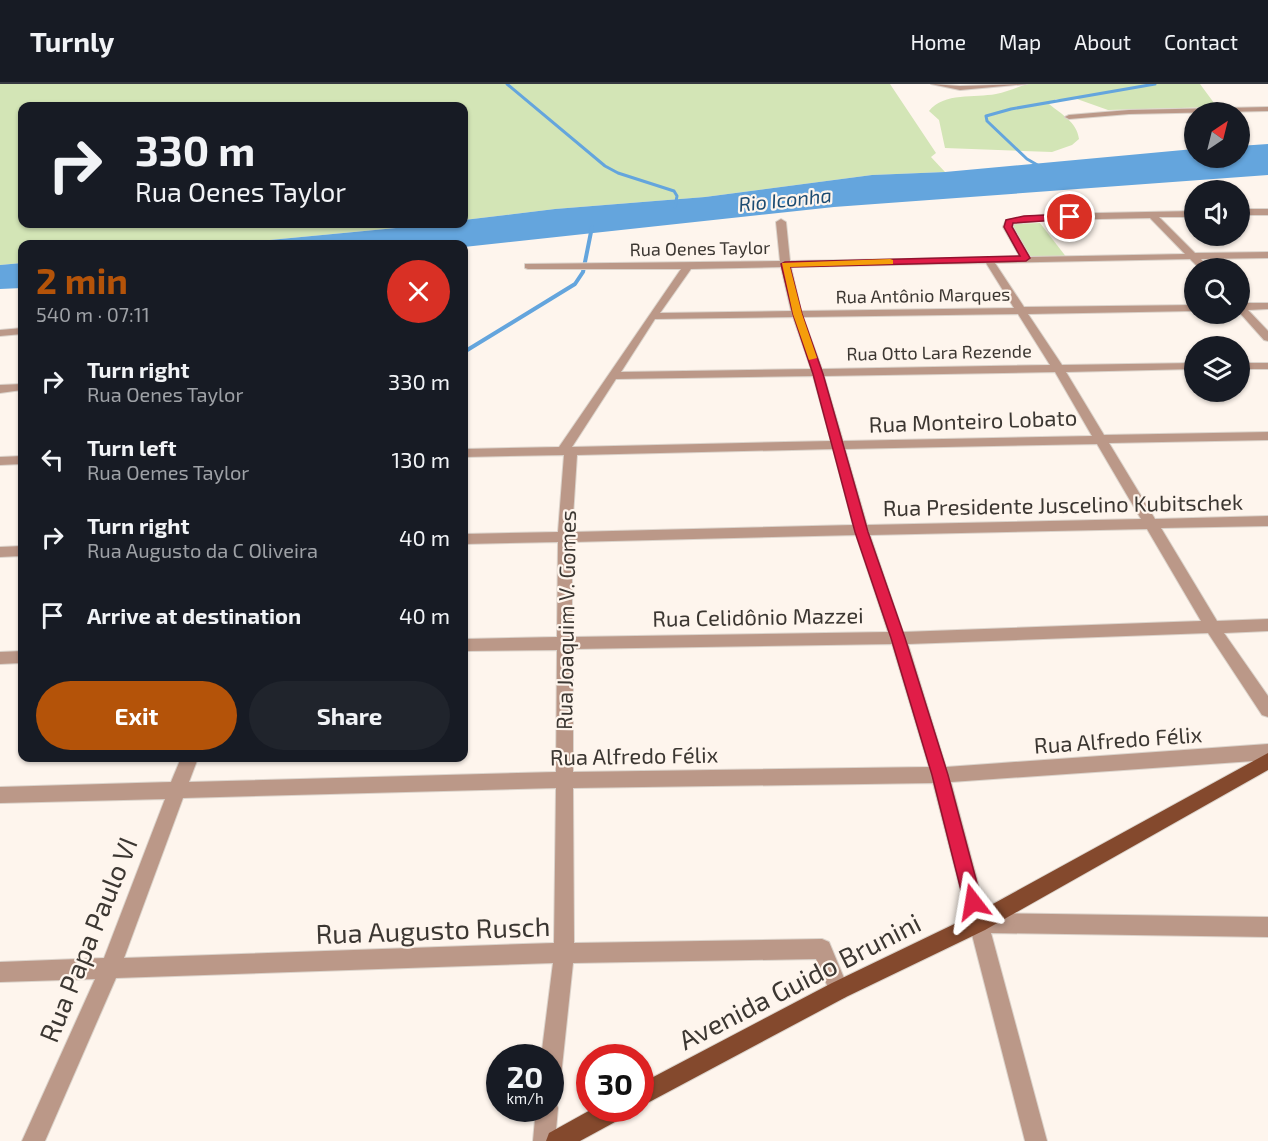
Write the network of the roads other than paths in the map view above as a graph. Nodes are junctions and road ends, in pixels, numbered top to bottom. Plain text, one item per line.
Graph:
1 (1023, 84) edge
2 (938, 86) edge
3 (1268, 109) edge
4 (1069, 117) dead end
5 (1250, 212) edge
6 (1268, 212) edge
7 (1184, 214) edge
8 (1152, 215) junction
9 (781, 222) dead end
10 (1268, 255) edge
11 (1193, 256) junction
12 (1026, 258) junction
13 (988, 259) junction
14 (785, 264) junction
15 (528, 266) dead end
16 (688, 266) junction
17 (1268, 306) edge
18 (1250, 307) edge
19 (1184, 308) edge
20 (1021, 311) junction
21 (797, 314) junction
22 (652, 316) junction
23 (1250, 319) edge
24 (18, 331) edge
25 (0, 333) edge
26 (1268, 338) edge
27 (1184, 366) edge
28 (1250, 366) edge
29 (1268, 366) edge
30 (1058, 368) junction
31 (818, 374) junction
32 (613, 376) junction
33 (18, 387) edge
34 (0, 389) edge
35 (1268, 436) edge
36 (1100, 438) junction
37 (838, 446) junction
38 (567, 451) junction
39 (468, 453) edge
40 (18, 460) edge
41 (0, 461) edge
42 (1268, 521) edge
43 (1151, 524) junction
44 (862, 532) junction
45 (565, 537) junction
46 (468, 539) edge
47 (18, 551) edge
48 (0, 552) edge
49 (1268, 626) edge
50 (1213, 628) junction
51 (898, 638) junction
52 (564, 642) junction
53 (468, 645) edge
54 (18, 657) edge
55 (0, 658) edge
56 (1268, 710) edge
57 (1268, 752) edge
58 (1268, 761) edge
59 (188, 762) edge
60 (940, 775) junction
61 (564, 780) junction
62 (177, 792) junction
63 (0, 795) edge
64 (978, 923) junction
65 (1268, 927) edge
66 (564, 953) junction
67 (110, 969) junction
68 (0, 972) edge
69 (839, 990) junction
70 (554, 1044) edge
71 (654, 1089) edge
72 (546, 1122) edge
73 (592, 1122) edge
74 (33, 1141) edge
75 (544, 1141) edge
76 (557, 1141) edge
77 (1036, 1141) edge

1 - 2 street
3 - 4 street
5 - 6 street
7 - 8 street
8 - 11 street
8 - 12 street
9 - 14 street
10 - 11 street, Rua Oenes Taylor
11 - 12 street, Rua Oenes Taylor
12 - 13 street, Rua Oenes Taylor
13 - 14 street, Rua Oenes Taylor
13 - 20 street
14 - 16 street, Rua Oenes Taylor
14 - 21 street
15 - 16 street, Rua Oenes Taylor
16 - 22 street, Rua Joaquim V. Gomes
17 - 18 street
19 - 20 street, Rua Antônio Marques
20 - 21 street, Rua Antônio Marques
20 - 30 street
21 - 22 street, Rua Antônio Marques
21 - 31 street
22 - 32 street, Rua Joaquim V. Gomes
23 - 26 street
24 - 25 street
27 - 30 street, Rua Otto Lara Rezende
28 - 29 street
30 - 31 street, Rua Otto Lara Rezende
30 - 36 street
31 - 32 street, Rua Otto Lara Rezende
31 - 37 street
32 - 38 street, Rua Joaquim V. Gomes
33 - 34 street
35 - 36 street, Rua Monteiro Lobato
36 - 37 street, Rua Monteiro Lobato
36 - 43 street
37 - 38 street, Rua Monteiro Lobato
37 - 44 street
38 - 39 street, Rua Monteiro Lobato
38 - 45 street, Rua Joaquim V. Gomes
40 - 41 street
42 - 43 street, Rua Presidente Juscelino Kubitschek
43 - 44 street, Rua Presidente Juscelino Kubitschek
43 - 50 street
44 - 45 street, Rua Presidente Juscelino Kubitschek
44 - 51 street
45 - 46 street, Rua Presidente Juscelino Kubitschek
45 - 52 street, Rua Joaquim V. Gomes
47 - 48 street
49 - 50 street, Rua Celidônio Mazzei
50 - 51 street, Rua Celidônio Mazzei
50 - 56 street
51 - 52 street, Rua Celidônio Mazzei
51 - 60 street
52 - 53 street, Rua Celidônio Mazzei
52 - 61 street, Rua Joaquim V. Gomes
54 - 55 street
57 - 60 street, Rua Alfredo Félix
58 - 64 main road, Avenida Guido Brunini
59 - 62 street, Rua Papa Paulo VI
60 - 61 street, Rua Alfredo Félix
60 - 64 street
61 - 62 street, Rua Alfredo Félix
61 - 66 street, Rua Joaquim V. Gomes
62 - 63 street, Rua Alfredo Félix
62 - 67 street, Rua Papa Paulo VI
64 - 65 street
64 - 69 main road, Avenida Guido Brunini
64 - 77 street
66 - 67 street, Rua Augusto Rusch
66 - 69 street, Rua Augusto Rusch
66 - 70 street, Rua Joaquim V. Gomes
67 - 68 street, Rua Augusto Rusch
67 - 74 street, Rua Papa Paulo VI
69 - 71 main road, Avenida Guido Brunini
72 - 75 street
73 - 76 main road

